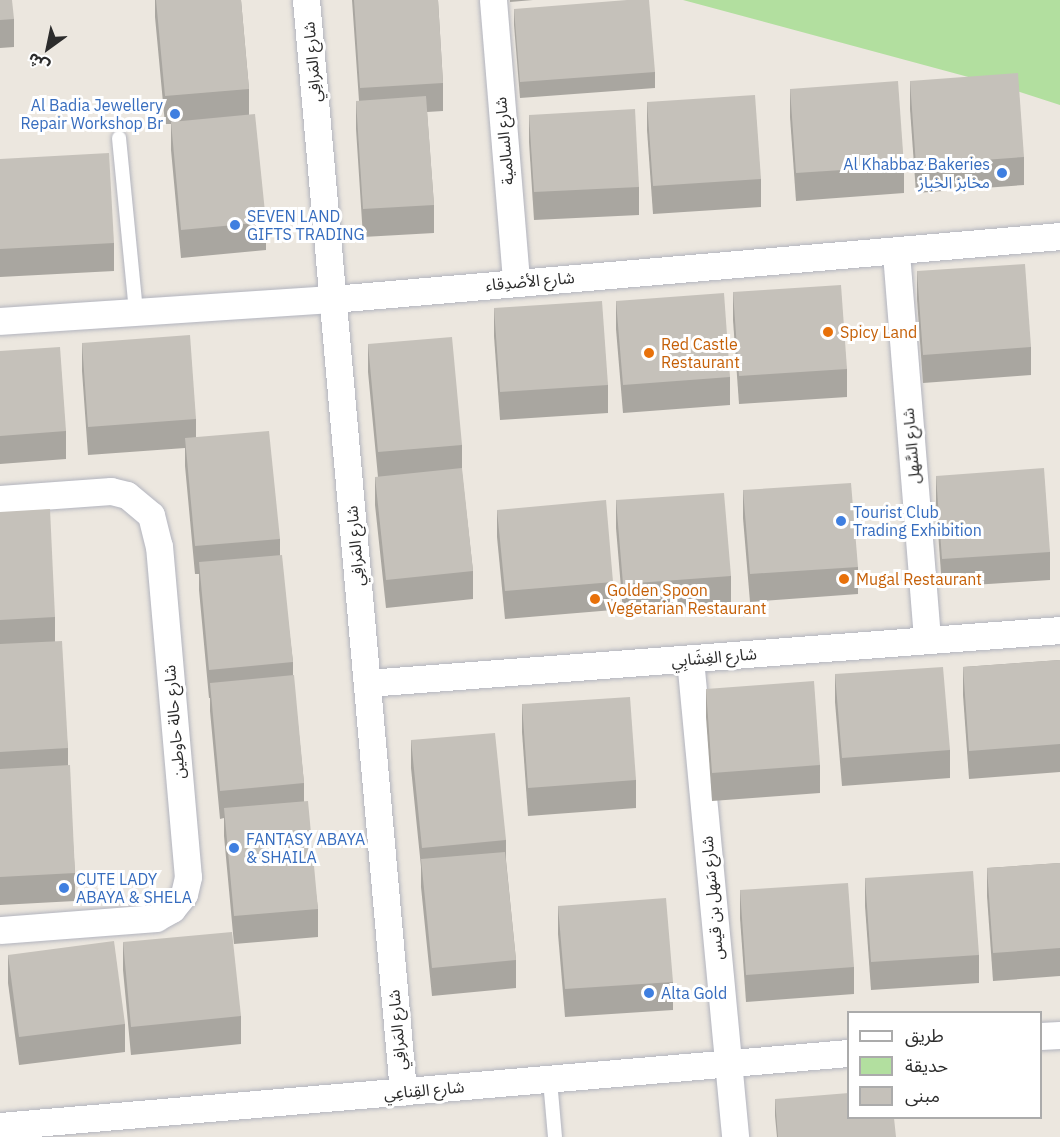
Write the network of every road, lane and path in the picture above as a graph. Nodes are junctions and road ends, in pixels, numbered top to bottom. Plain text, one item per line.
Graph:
1 (306, 0) edge
2 (493, 0) edge
3 (119, 138) dead end
4 (1060, 236) edge
5 (896, 253) junction
6 (516, 282) junction
7 (333, 299) junction
8 (136, 312) junction
9 (0, 321) edge
10 (0, 499) edge
11 (1060, 630) edge
12 (927, 639) junction
13 (690, 659) junction
14 (367, 682) junction
15 (0, 930) edge
16 (1060, 1035) edge
17 (1042, 1036) edge
18 (847, 1053) edge
19 (728, 1063) junction
20 (550, 1080) junction
21 (403, 1092) junction
22 (0, 1126) edge
23 (32, 1131) edge
24 (555, 1137) edge
25 (735, 1137) edge

1 - 7 street, شارع المَرافِي
2 - 6 street, شارع السالمية
3 - 8 lane
4 - 5 street, شارع الأصْدِقاء
5 - 6 street, شارع الأصْدِقاء
5 - 12 street, شارع السَّهل
6 - 7 street, شارع الأصْدِقاء
7 - 8 street, شارع الأصْدِقاء
7 - 14 street, شارع المَرافِي
8 - 9 street, شارع الأصْدِقاء
10 - 15 street, شارع حالة حاوطين
11 - 12 street, شارع الغِشَابِي
12 - 13 street, شارع الغِشَابِي
13 - 14 street, شارع الغِشَابِي
13 - 19 street, شارع سَهل بن قيس
14 - 21 street, شارع المَرافِي
16 - 17 street
18 - 19 street, شارع القِناعِي
19 - 20 street, شارع القِناعِي
19 - 25 street, شارع سَهل بن قيس
20 - 21 street, شارع القِناعِي
20 - 24 lane
21 - 23 street, شارع القِناعِي
22 - 23 street, شارع القِناعِي

